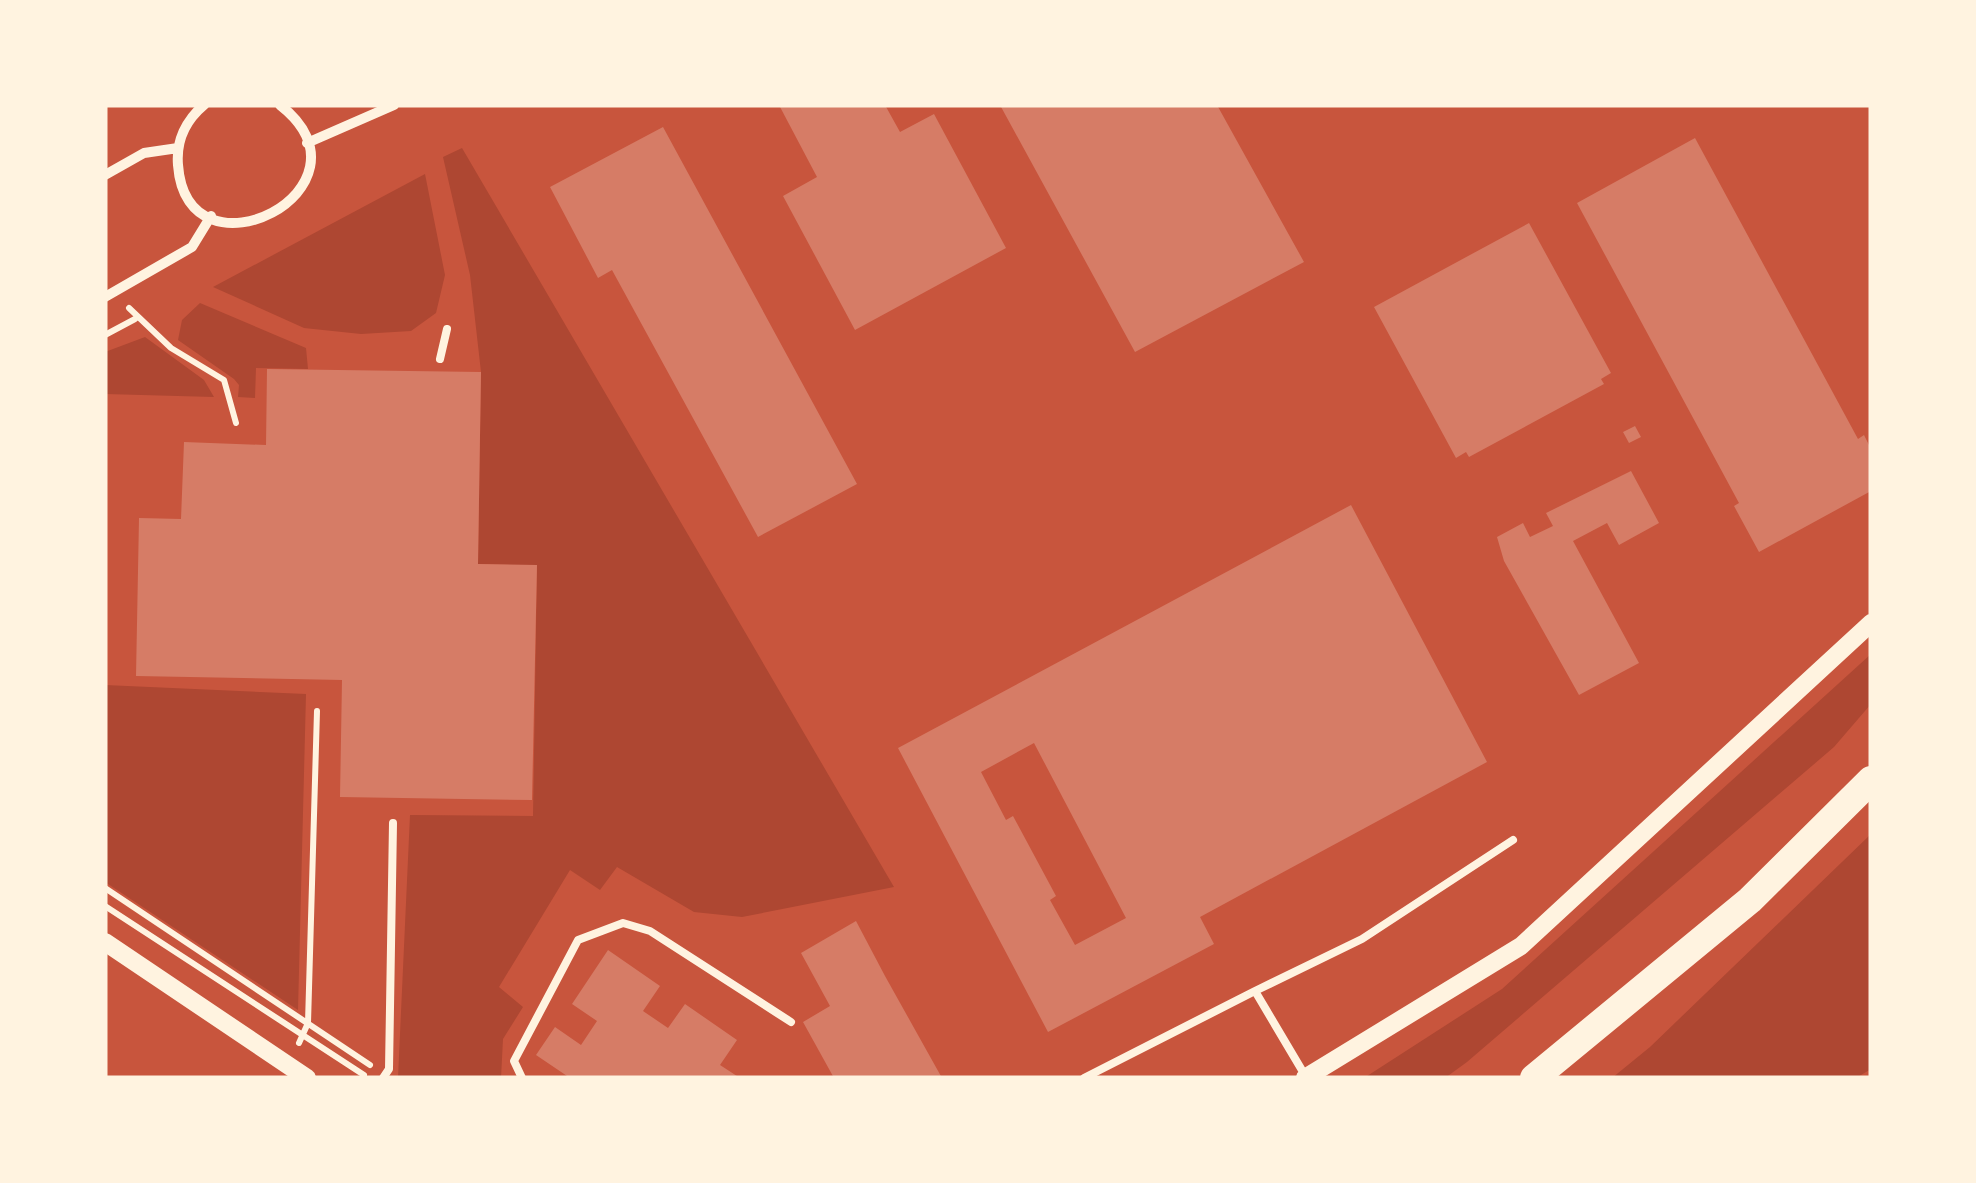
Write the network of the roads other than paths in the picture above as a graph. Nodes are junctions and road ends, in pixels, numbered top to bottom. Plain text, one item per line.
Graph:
1 (204, 105) edge
2 (280, 105) edge
3 (394, 105) edge
4 (306, 143) junction
5 (178, 148) junction
6 (105, 175) edge
7 (210, 216) junction
8 (105, 297) edge
9 (447, 329) dead end
10 (440, 359) dead end
11 (1871, 623) edge
12 (1871, 780) edge
13 (393, 823) dead end
14 (1513, 840) dead end
15 (105, 942) edge
16 (1255, 991) junction
17 (791, 1022) dead end
18 (384, 1076) edge
19 (307, 1078) edge
20 (522, 1078) edge
21 (1084, 1078) edge
22 (1306, 1078) edge
23 (1534, 1078) edge

1 - 5 street
2 - 4 street
3 - 4 street
4 - 7 street
5 - 6 street
5 - 7 street
7 - 8 street
9 - 10 lane
11 - 22 street
12 - 23 highway
13 - 18 lane
14 - 16 lane
15 - 19 street
16 - 21 lane
16 - 22 lane
17 - 20 lane

